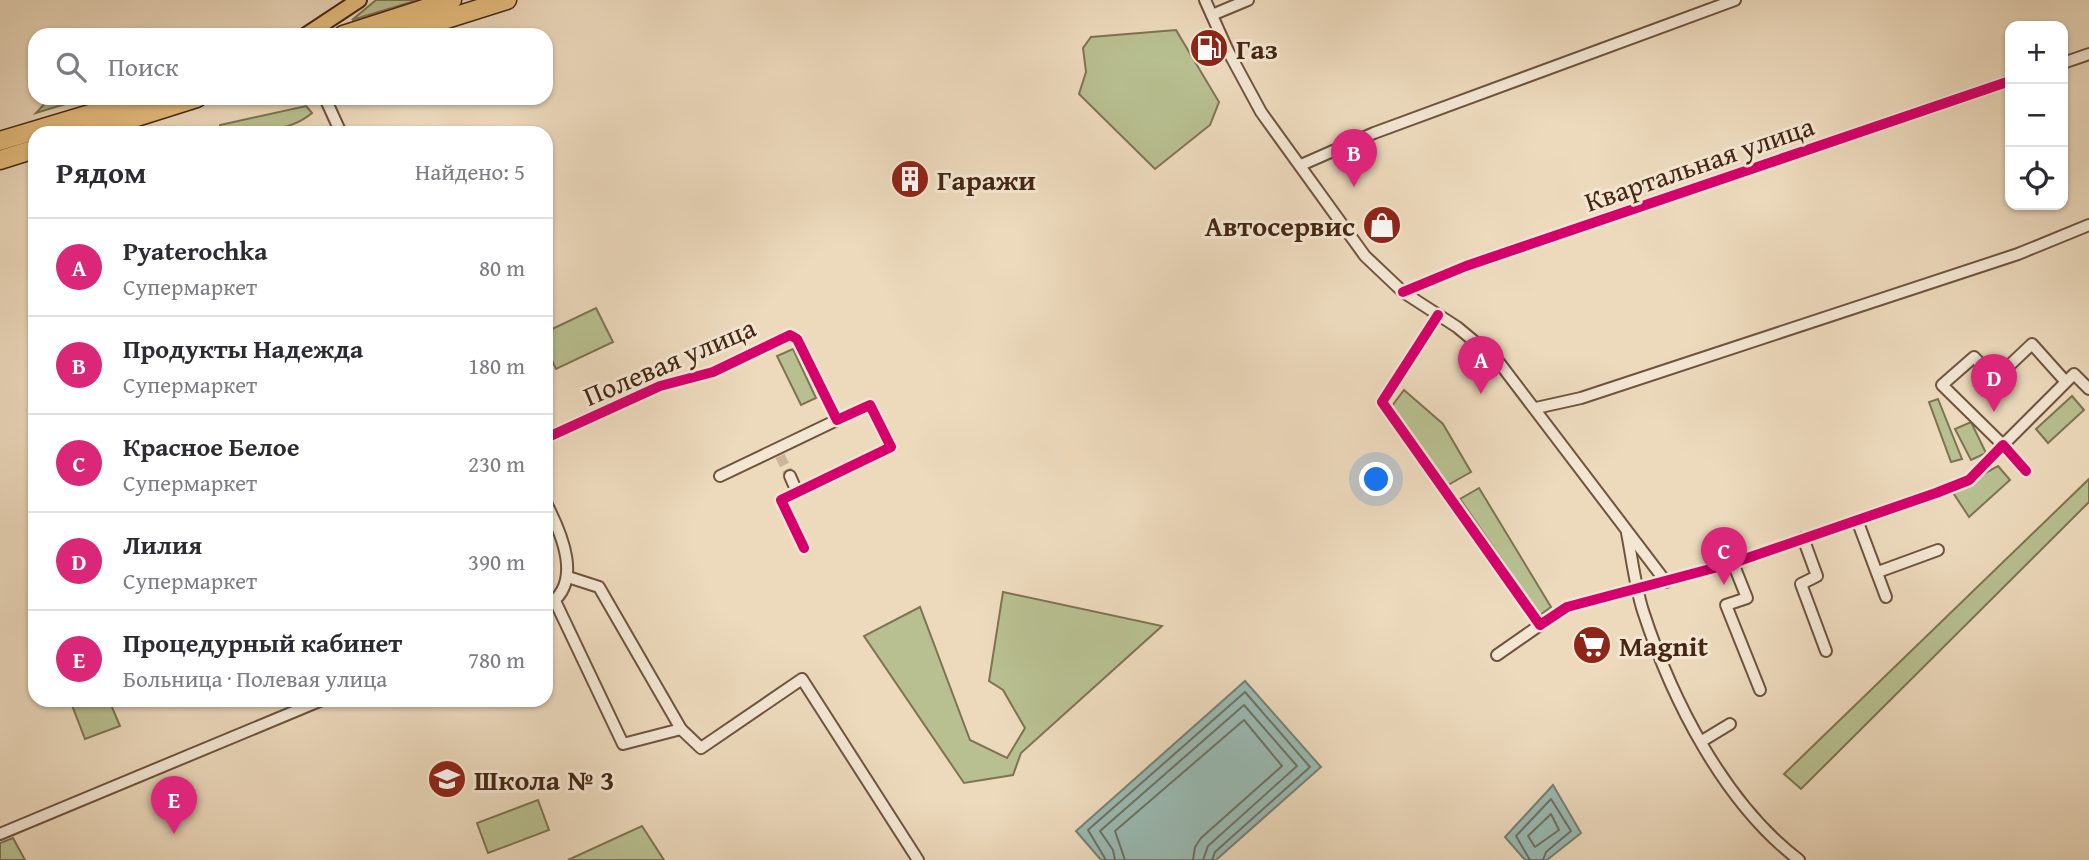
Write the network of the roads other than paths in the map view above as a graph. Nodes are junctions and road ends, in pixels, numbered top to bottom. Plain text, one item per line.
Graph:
1 (359, 0) edge
2 (507, 0) edge
3 (1205, 0) edge
4 (1248, 0) edge
5 (1735, 0) edge
6 (448, 1) edge
7 (1212, 15) junction
8 (432, 23) junction
9 (317, 28) edge
10 (365, 28) edge
11 (417, 28) edge
12 (2089, 54) edge
13 (2068, 61) edge
14 (2005, 83) edge
15 (120, 105) edge
16 (175, 105) edge
17 (328, 105) edge
18 (50, 126) edge
19 (108, 126) edge
20 (338, 126) edge
21 (28, 133) edge
22 (0, 141) edge
23 (28, 151) edge
24 (0, 160) edge
25 (1301, 165) junction
26 (2089, 225) edge
27 (1403, 292) junction
28 (1438, 315) junction
29 (2066, 382) junction
30 (2089, 389) edge
31 (1536, 408) junction
32 (837, 420) junction
33 (553, 436) edge
34 (2003, 445) junction
35 (2026, 471) dead end
36 (720, 476) dead end
37 (790, 477) tunnel mouth
38 (797, 492) junction
39 (553, 518) edge
40 (1857, 520) junction
41 (1625, 527) junction
42 (1803, 538) junction
43 (804, 548) dead end
44 (1938, 550) dead end
45 (1733, 563) junction
46 (1878, 572) junction
47 (568, 577) junction
48 (1666, 582) junction
49 (1638, 587) junction
50 (1886, 597) dead end
51 (553, 600) edge
52 (553, 610) edge
53 (1540, 625) junction
54 (1826, 651) dead end
55 (1497, 654) dead end
56 (1760, 690) dead end
57 (305, 707) edge
58 (1730, 724) dead end
59 (681, 729) junction
60 (1702, 741) junction
61 (0, 834) edge
62 (918, 860) edge
63 (1799, 860) edge

1 - 9 main road
2 - 8 highway
3 - 7 street
4 - 7 street
5 - 25 street
6 - 8 main road
6 - 10 highway
7 - 25 street
8 - 11 highway
12 - 13 street
14 - 27 street, Квартальная улица
15 - 18 highway
16 - 19 highway
17 - 20 street
21 - 22 highway
23 - 24 highway
25 - 27 street
26 - 31 street
27 - 28 street
28 - 31 street
28 - 53 street
29 - 30 street
29 - 34 street
29 - 34 street
31 - 41 street
32 - 33 street, Полевая улица
32 - 36 street
32 - 38 street
34 - 35 street
34 - 40 street
37 - 38 street
38 - 43 street
39 - 47 street
40 - 42 street
40 - 46 street
41 - 48 street
41 - 49 street
42 - 45 street
42 - 54 street
44 - 46 street
45 - 48 street
45 - 56 street
46 - 50 street
47 - 51 street
47 - 59 street
48 - 49 street
49 - 53 street
49 - 60 street
52 - 59 street
53 - 55 street
57 - 61 street
58 - 60 street
59 - 62 street
60 - 63 street

